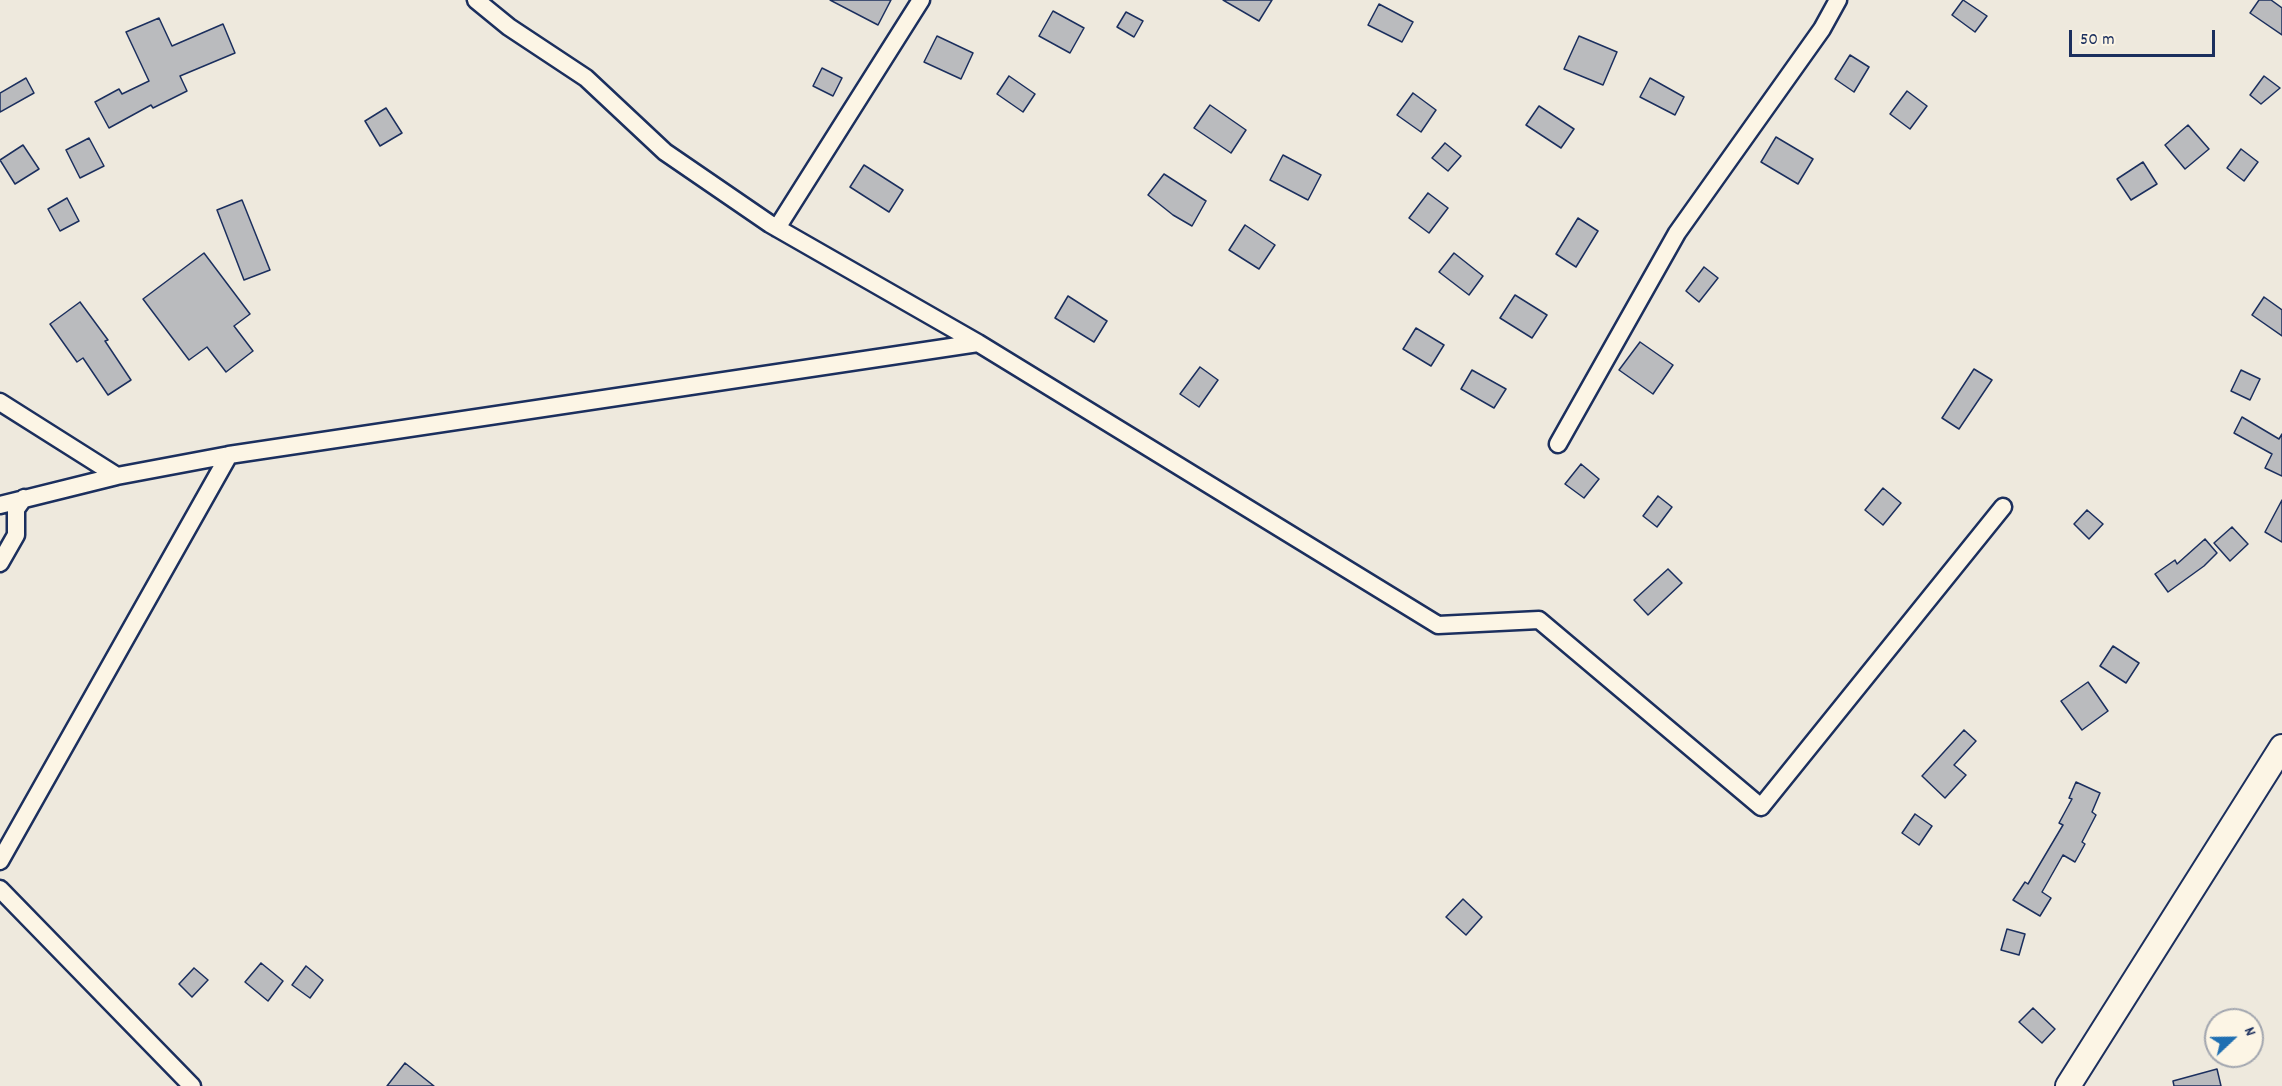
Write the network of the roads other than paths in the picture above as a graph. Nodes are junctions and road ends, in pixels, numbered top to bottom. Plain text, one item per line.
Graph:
1 (476, 0) edge
2 (921, 0) edge
3 (1838, 0) edge
4 (777, 228) junction
5 (978, 343) junction
6 (0, 402) edge
7 (1558, 444) dead end
8 (229, 455) junction
9 (117, 476) junction
10 (24, 498) junction
11 (0, 505) edge
12 (2003, 507) dead end
13 (0, 563) edge
14 (2282, 747) edge
15 (0, 861) edge
16 (0, 889) edge
17 (192, 1086) edge
18 (2068, 1086) edge

1 - 4 street
2 - 4 street
3 - 7 street
4 - 5 street
5 - 8 street
5 - 12 street
6 - 9 street
8 - 9 street
8 - 15 street
9 - 10 street
10 - 11 street
10 - 13 street
14 - 18 street
16 - 17 street

